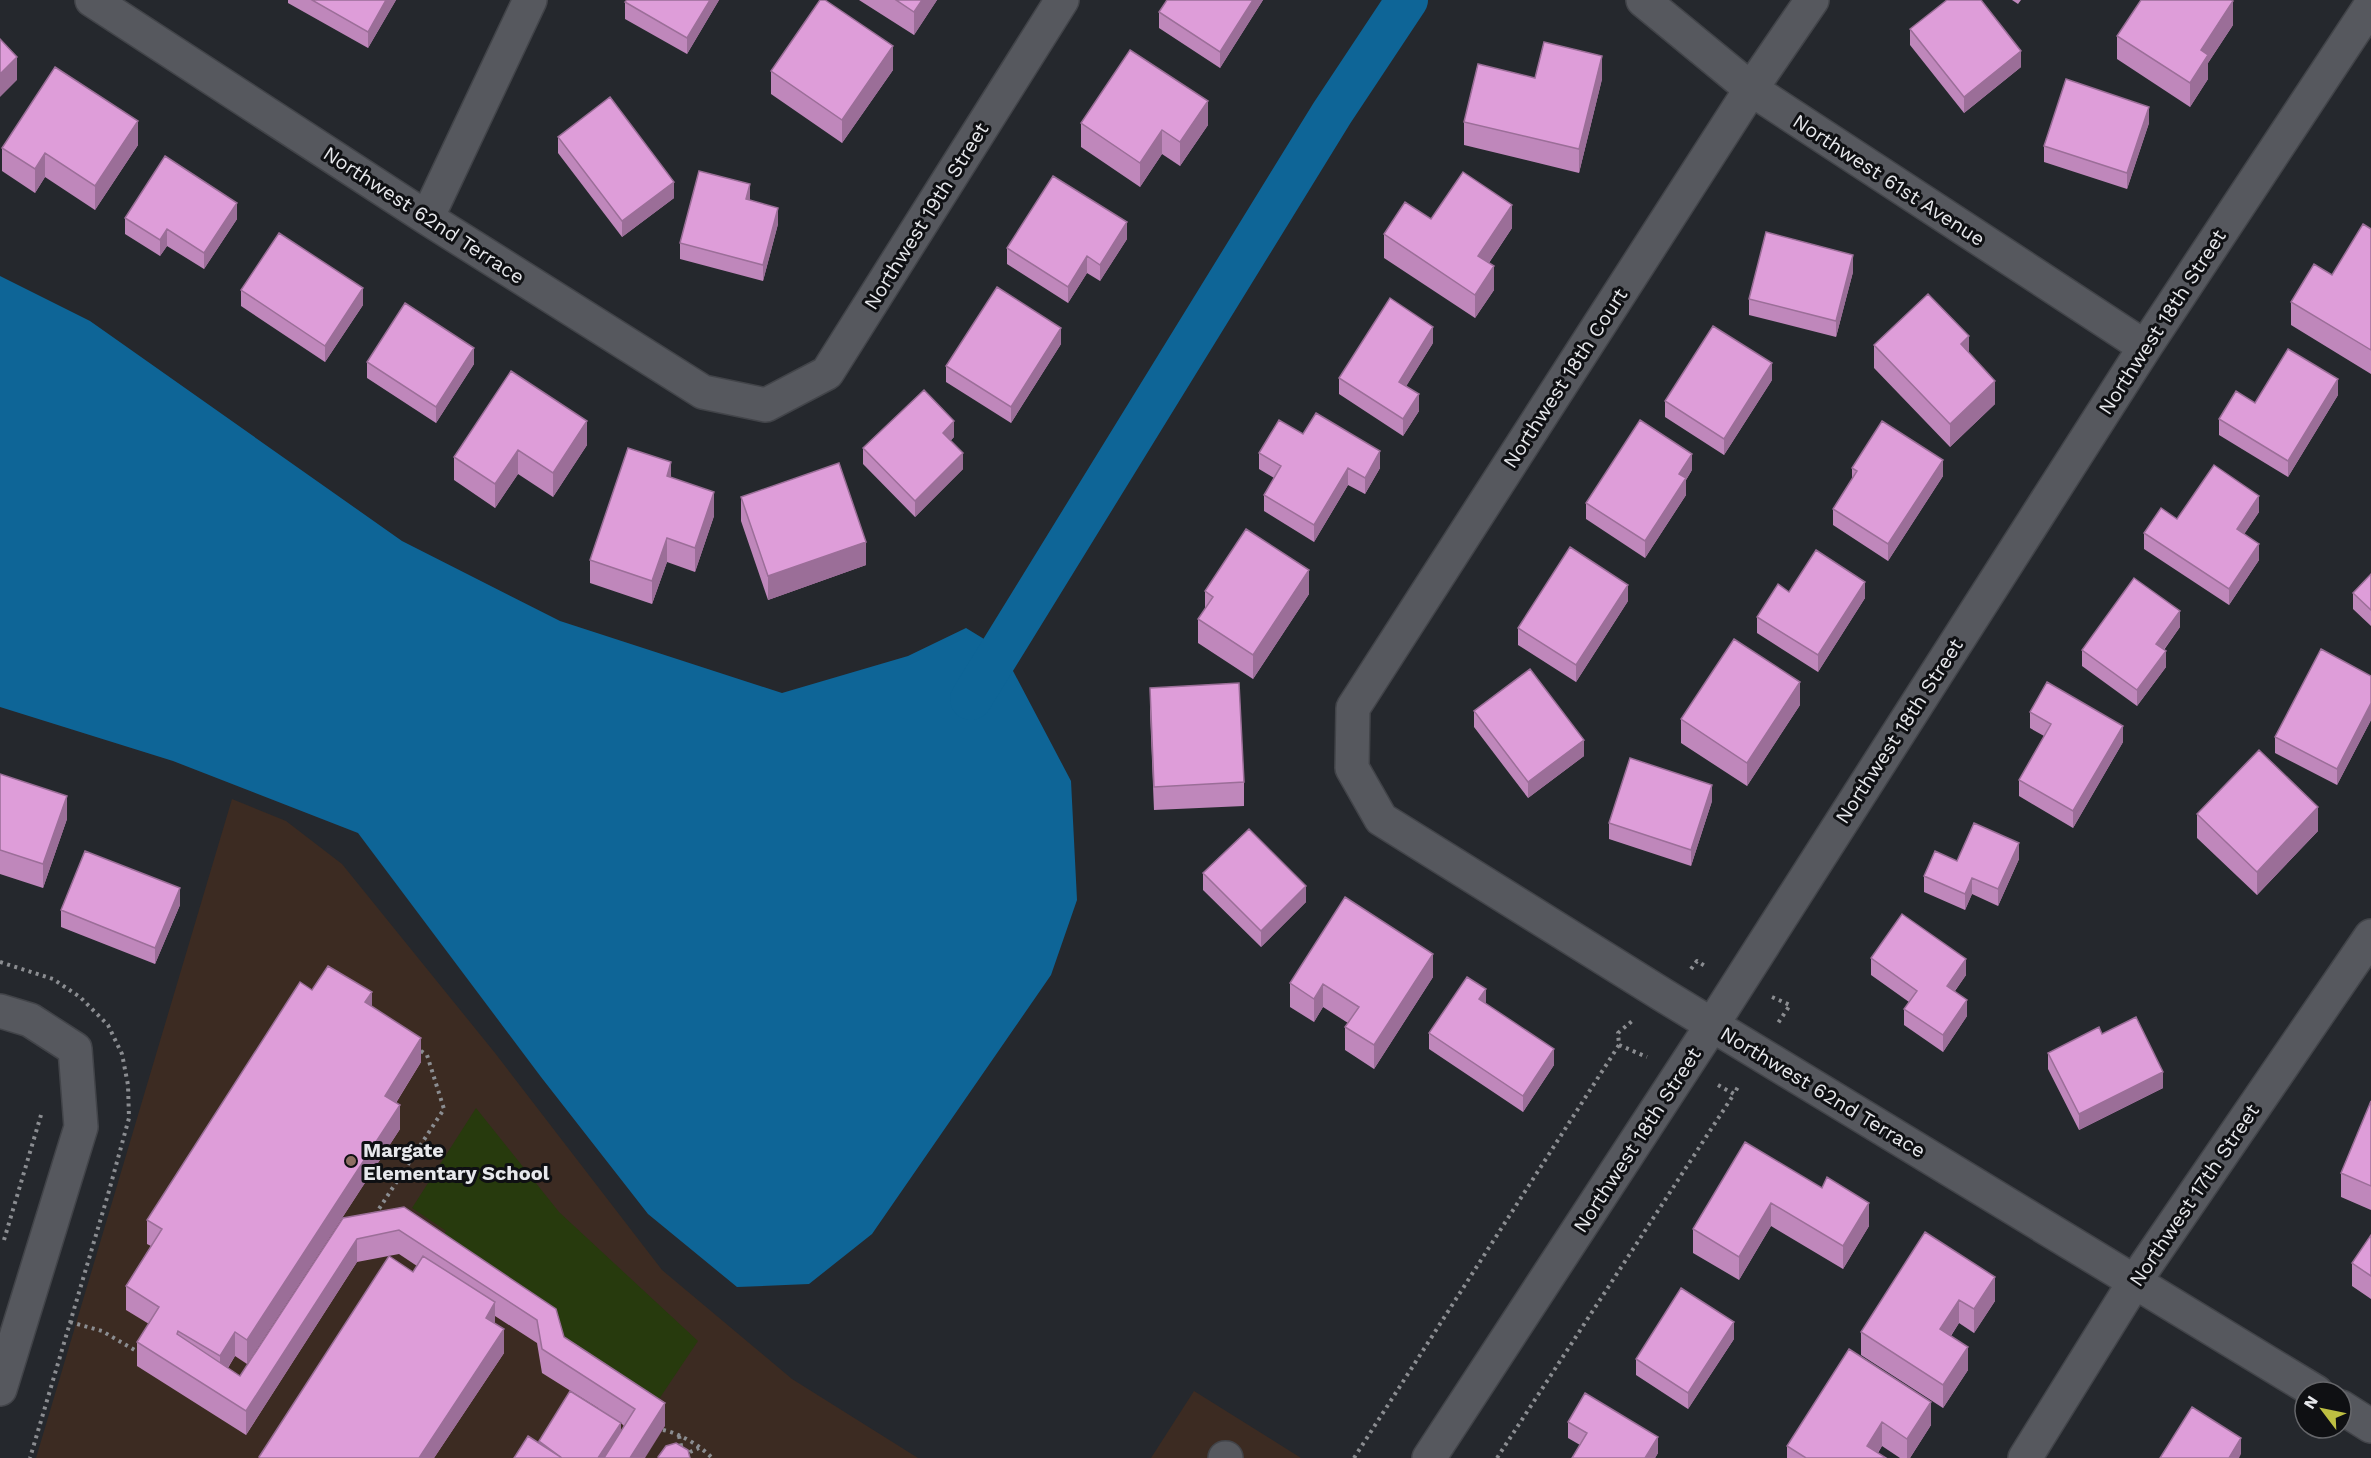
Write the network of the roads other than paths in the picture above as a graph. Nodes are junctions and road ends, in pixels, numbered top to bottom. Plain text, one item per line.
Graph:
1 (92, 0) edge
2 (530, 0) edge
3 (1062, 0) edge
4 (1643, 0) edge
5 (1812, 0) edge
6 (2371, 5) edge
7 (1751, 89) junction
8 (427, 218) junction
9 (2145, 347) junction
10 (766, 405) joint
11 (1352, 768) joint
12 (2371, 936) edge
13 (0, 1011) edge
14 (1712, 1025) junction
15 (2135, 1281) junction
16 (2296, 1380) edge
17 (0, 1389) edge
18 (2353, 1415) edge
19 (2371, 1426) edge
20 (1429, 1458) edge
21 (2025, 1458) edge

1 - 8 street, Northwest 62nd Terrace
2 - 8 street
3 - 10 street, Northwest 19th Street
4 - 7 street, Northwest 61st Avenue
5 - 7 street, Northwest 18th Court
6 - 9 street, Northwest 18th Street
7 - 9 street, Northwest 61st Avenue
7 - 11 street, Northwest 18th Court
8 - 10 street, Northwest 62nd Terrace
9 - 14 street, Northwest 18th Street
11 - 14 street, Northwest 62nd Terrace
12 - 15 street, Northwest 17th Street
13 - 17 street
14 - 15 street, Northwest 62nd Terrace
14 - 20 street, Northwest 18th Street
15 - 16 street, Northwest 62nd Terrace
15 - 21 street, Northwest 17th Street
18 - 19 street

